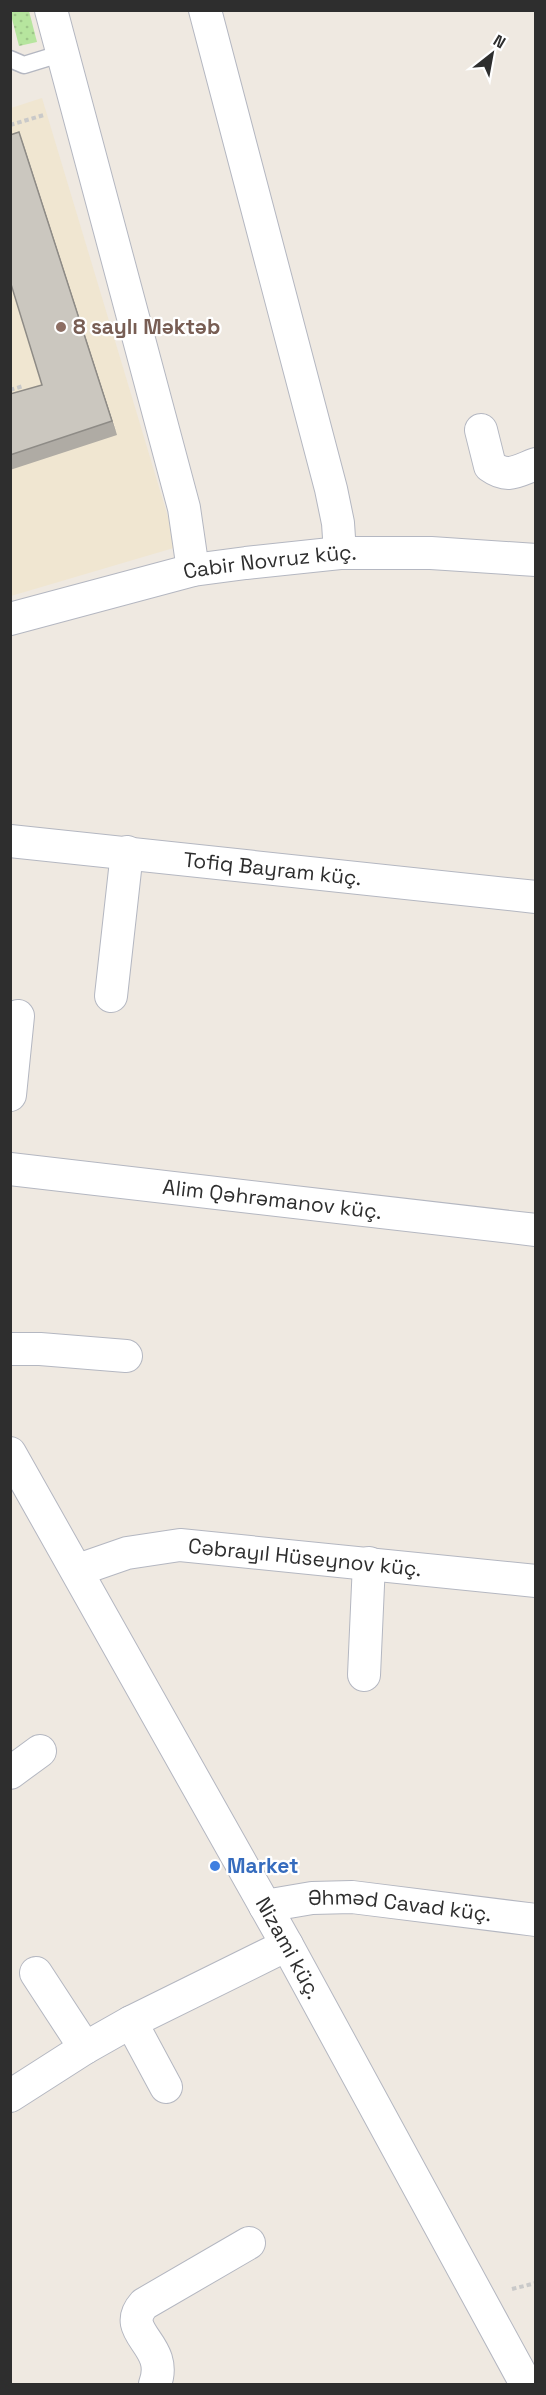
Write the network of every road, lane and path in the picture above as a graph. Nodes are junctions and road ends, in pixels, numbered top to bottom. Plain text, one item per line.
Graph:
1 (51, 10) edge
2 (205, 10) edge
3 (63, 53) junction
4 (10, 59) edge
5 (23, 386) dead end
6 (10, 390) edge
7 (482, 430) dead end
8 (536, 464) edge
9 (340, 554) junction
10 (536, 560) edge
11 (193, 570) junction
12 (10, 619) edge
13 (10, 841) edge
14 (127, 852) junction
15 (536, 897) edge
16 (111, 996) dead end
17 (18, 1016) dead end
18 (10, 1095) edge
19 (10, 1169) edge
20 (536, 1230) edge
21 (10, 1350) edge
22 (126, 1356) dead end
23 (10, 1453) edge
24 (369, 1563) junction
25 (78, 1570) junction
26 (536, 1581) edge
27 (364, 1675) dead end
28 (39, 1751) dead end
29 (10, 1773) edge
30 (265, 1906) junction
31 (536, 1920) edge
32 (287, 1945) junction
33 (36, 1973) dead end
34 (131, 2022) junction
35 (85, 2048) junction
36 (166, 2087) dead end
37 (10, 2096) edge
38 (249, 2243) dead end
39 (155, 2385) edge
40 (526, 2385) edge

1 - 3 street
2 - 9 street
3 - 4 lane
3 - 11 street
5 - 6 path
7 - 8 street
9 - 10 street, Cabir Novruz küç.
9 - 11 street, Cabir Novruz küç.
11 - 12 street, Cabir Novruz küç.
13 - 14 street, Tofiq Bayram küç.
14 - 15 street, Tofiq Bayram küç.
14 - 16 street
17 - 18 street
19 - 20 street, Alim Qəhrəmanov küç.
21 - 22 street
23 - 25 street, Nizami küç.
24 - 25 street, Cəbrayıl Hüseynov küç.
24 - 26 street, Cəbrayıl Hüseynov küç.
24 - 27 street
25 - 30 street, Nizami küç.
28 - 29 street
30 - 31 street, Əhməd Cavad küç.
30 - 32 street, Nizami küç.
32 - 34 street
32 - 40 street, Nizami küç.
33 - 35 street
34 - 35 street
34 - 36 street
35 - 37 street
38 - 39 street

